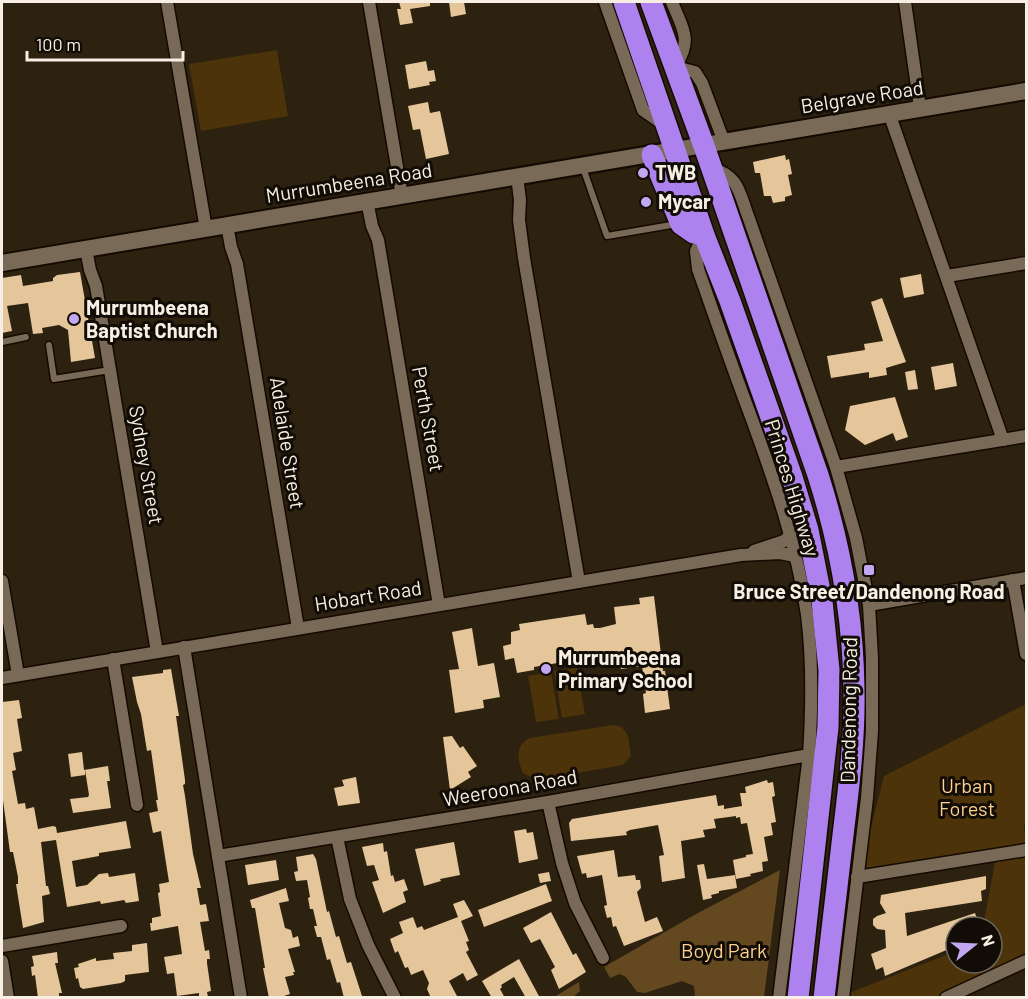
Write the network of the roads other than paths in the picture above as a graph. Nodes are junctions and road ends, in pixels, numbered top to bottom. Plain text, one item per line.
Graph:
1 (167, 2) edge
2 (369, 2) edge
3 (605, 2) edge
4 (624, 2) edge
5 (651, 2) edge
6 (672, 2) edge
7 (905, 2) edge
8 (675, 67) junction
9 (1026, 91) edge
10 (920, 108) junction
11 (889, 113) junction
12 (667, 126) junction
13 (714, 144) junction
14 (676, 151) junction
15 (652, 155) junction
16 (583, 166) junction
17 (512, 177) junction
18 (402, 196) junction
19 (371, 201) junction
20 (231, 224) junction
21 (681, 224) junction
22 (206, 229) junction
23 (704, 235) junction
24 (90, 248) junction
25 (2, 263) edge
26 (1026, 263) edge
27 (947, 276) junction
28 (26, 336) dead end
29 (2, 342) edge
30 (49, 345) dead end
31 (110, 370) junction
32 (800, 397) junction
33 (758, 410) junction
34 (1026, 436) edge
35 (1003, 440) junction
36 (836, 467) junction
37 (791, 536) junction
38 (741, 555) junction
39 (795, 556) junction
40 (1026, 578) edge
41 (1013, 580) junction
42 (2, 581) edge
43 (579, 582) junction
44 (439, 605) junction
45 (869, 605) junction
46 (298, 628) junction
47 (184, 647) junction
48 (157, 652) junction
49 (1026, 654) edge
50 (114, 659) junction
51 (18, 675) junction
52 (2, 678) edge
53 (809, 756) junction
54 (548, 802) junction
55 (137, 806) dead end
56 (337, 837) junction
57 (1026, 850) edge
58 (218, 856) junction
59 (825, 875) junction
60 (121, 926) dead end
61 (2, 946) edge
62 (603, 958) dead end
63 (2, 961) edge
64 (1026, 961) edge
65 (8, 998) edge
66 (241, 998) edge
67 (395, 998) edge
68 (779, 998) edge
69 (798, 998) edge
70 (824, 998) edge
71 (843, 998) edge
72 (946, 998) edge

1 - 22 street
2 - 18 street
3 - 12 street
4 - 12 highway, Princes Highway
5 - 8 highway, Princes Highway
6 - 8 street
7 - 10 street
8 - 13 highway, Princes Highway
9 - 10 main road, Belgrave Road
10 - 11 main road, Belgrave Road
11 - 13 main road, Belgrave Road
11 - 27 street
12 - 14 highway, Princes Highway
13 - 14 main road, Murrumbeena Road
13 - 32 highway, Princes Highway
14 - 15 main road, Murrumbeena Road
14 - 23 highway, Princes Highway
15 - 16 main road, Murrumbeena Road
15 - 21 highway
16 - 17 main road, Murrumbeena Road
16 - 21 lane
17 - 18 main road, Murrumbeena Road
17 - 43 street
18 - 19 main road, Murrumbeena Road
19 - 20 main road, Murrumbeena Road
19 - 44 street, Perth Street
20 - 22 main road, Murrumbeena Road
20 - 46 street, Adelaide Street
21 - 23 highway
22 - 24 main road, Murrumbeena Road
23 - 33 highway, Princes Highway
24 - 25 main road, Murrumbeena Road
24 - 31 street, Sydney Street
26 - 27 street
27 - 35 street
28 - 29 lane
30 - 31 lane
31 - 48 street, Sydney Street
32 - 33 street
32 - 36 street, Dandenong Road
32 - 59 highway, Princes Highway
33 - 37 street, Dandenong Road
33 - 59 highway, Princes Highway
34 - 35 street
35 - 36 street
36 - 45 street, Dandenong Road
37 - 38 street, Hobart Road
37 - 39 street, Dandenong Road
38 - 39 street, Hobart Road
38 - 43 street, Hobart Road
39 - 53 street, Dandenong Road
40 - 41 street
41 - 45 street
41 - 49 street
42 - 51 street
43 - 44 street, Hobart Road
44 - 46 street, Hobart Road
45 - 59 street, Dandenong Road
46 - 47 street, Hobart Road
47 - 48 street, Hobart Road
47 - 58 street
48 - 50 street, Hobart Road
50 - 51 street, Hobart Road
50 - 55 street
51 - 52 street, Hobart Road
53 - 54 street, Weeroona Road
53 - 59 street, Dandenong Road
54 - 56 street, Weeroona Road
54 - 62 street
56 - 58 street, Weeroona Road
56 - 67 street
57 - 59 street
58 - 66 street
59 - 68 street, Dandenong Road
59 - 69 highway, Princes Highway
59 - 70 highway, Princes Highway
59 - 71 street, Dandenong Road
60 - 61 street
63 - 65 street
64 - 72 street

